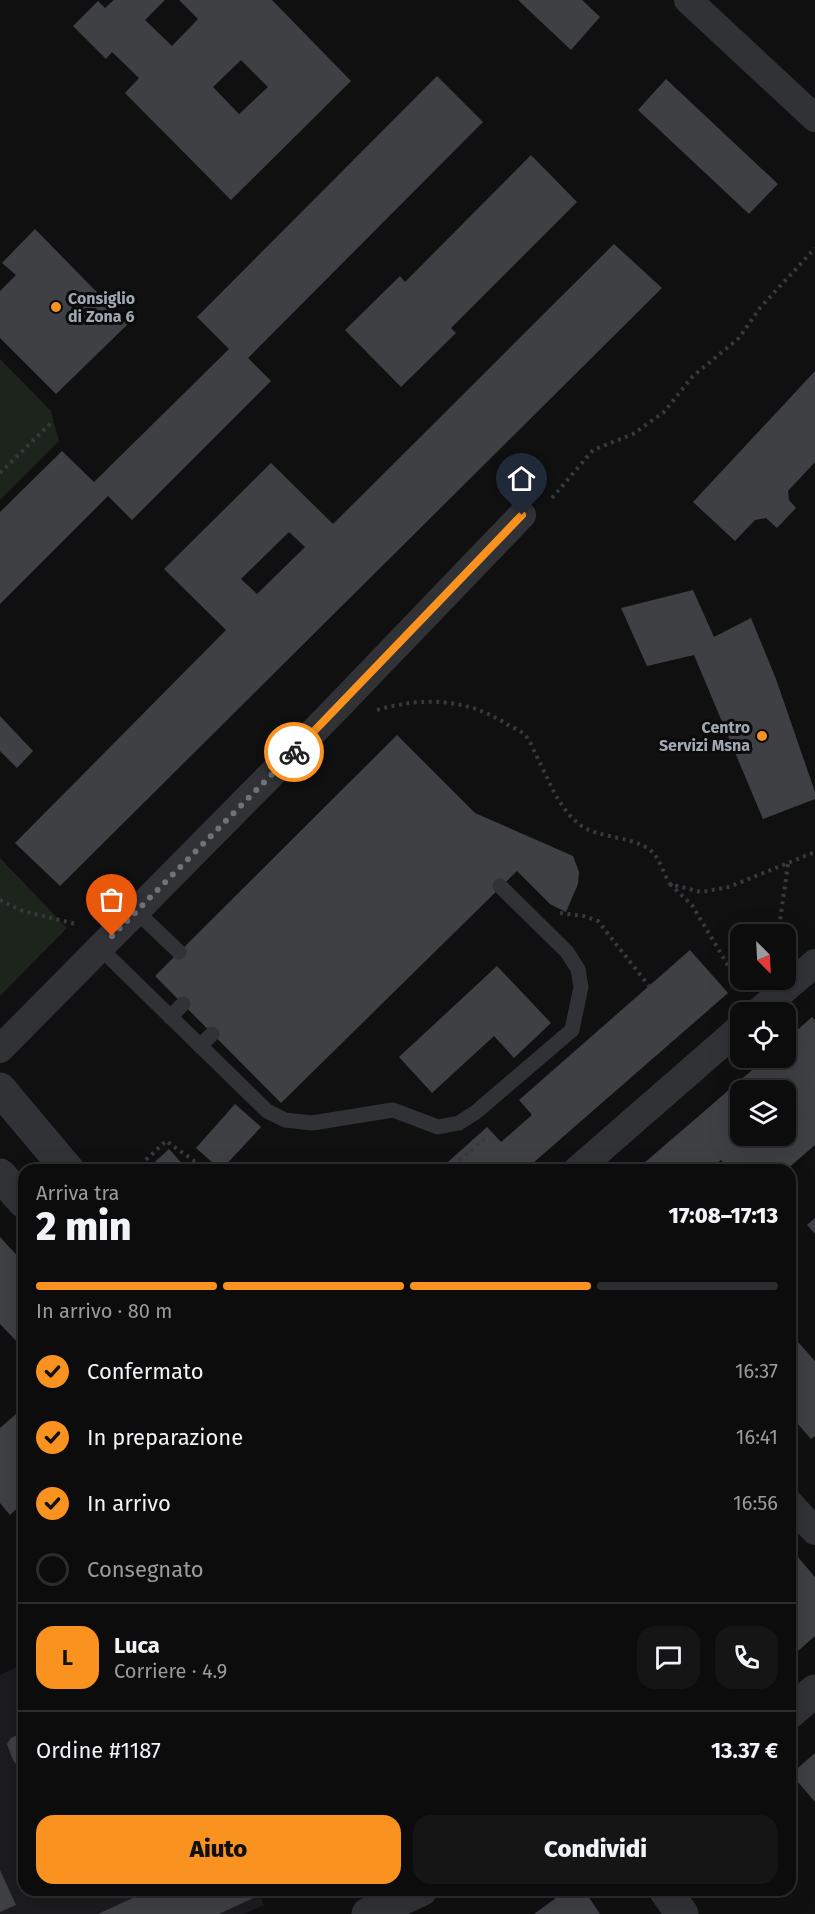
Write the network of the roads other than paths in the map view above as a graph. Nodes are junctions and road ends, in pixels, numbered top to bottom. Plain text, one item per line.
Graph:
1 (688, 0) edge
2 (815, 118) edge
3 (522, 515) dead end
4 (506, 892) road end
5 (136, 911) junction
6 (100, 948) junction
7 (179, 952) dead end
8 (815, 963) edge
9 (754, 1002) edge
10 (183, 1004) dead end
11 (170, 1017) junction
12 (212, 1034) dead end
13 (730, 1037) edge
14 (200, 1046) junction
15 (0, 1049) edge
16 (0, 1089) edge
17 (63, 1164) edge
18 (584, 1164) edge
19 (0, 1175) edge
20 (18, 1195) edge
21 (796, 1510) edge
22 (815, 1531) edge
23 (815, 1691) edge
24 (796, 1707) edge
25 (408, 1896) edge
26 (368, 1914) edge

1 - 2 street
3 - 5 street
4 - 14 lane
5 - 6 street
5 - 7 lane
6 - 11 lane
6 - 15 street
8 - 9 street
10 - 11 lane
11 - 14 lane
12 - 14 lane
13 - 18 street
16 - 17 street
19 - 20 street
21 - 22 street
23 - 24 street
25 - 26 street

